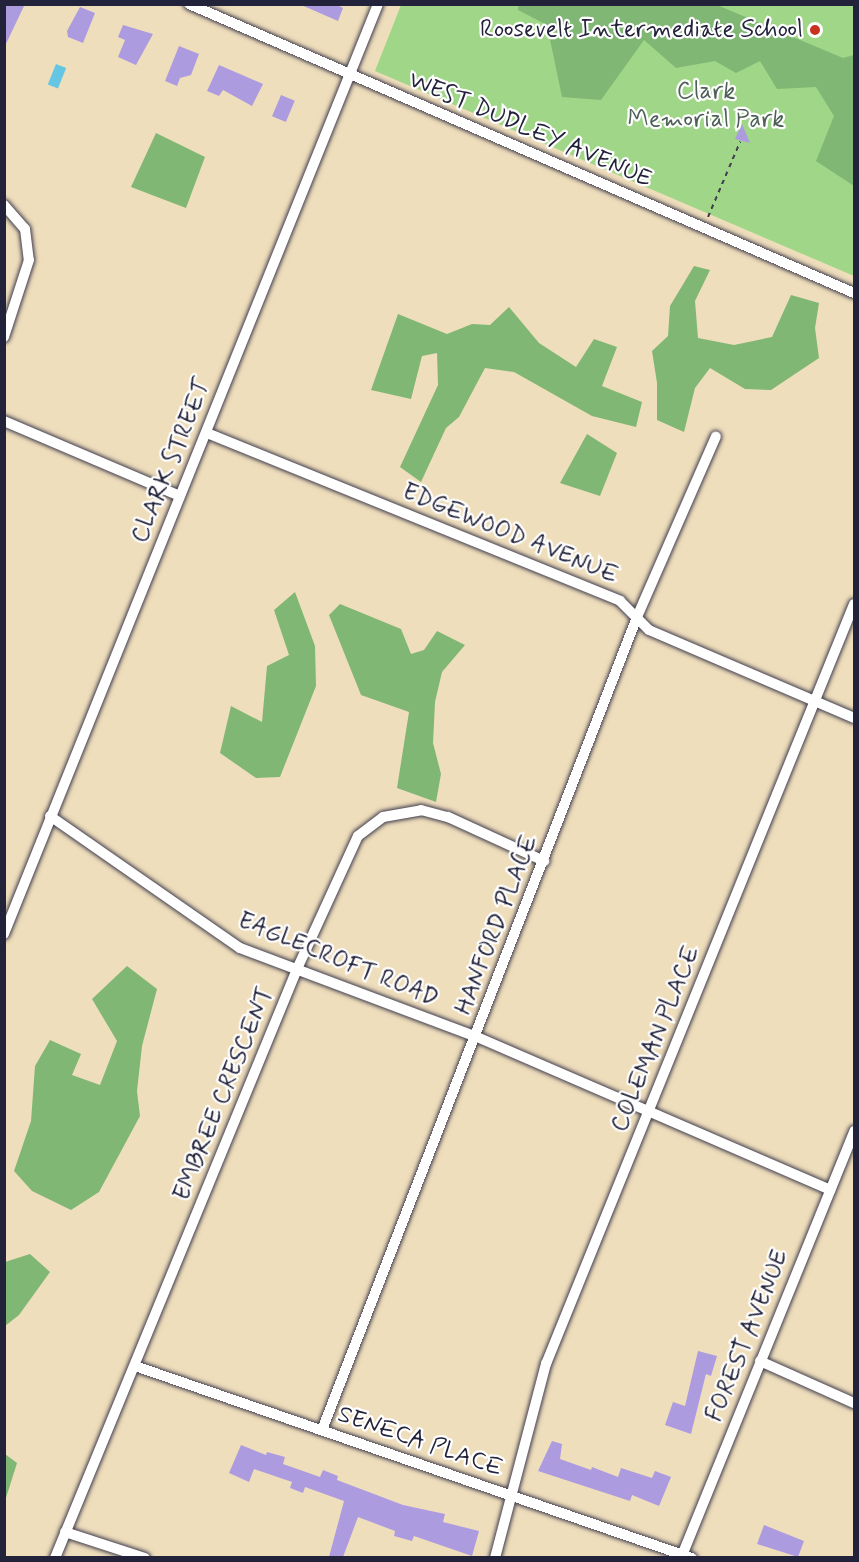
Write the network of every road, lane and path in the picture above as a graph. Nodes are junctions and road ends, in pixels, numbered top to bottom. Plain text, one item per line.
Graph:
1 (189, 4) edge
2 (378, 4) edge
3 (351, 76) junction
4 (740, 142) dead end
5 (4, 205) edge
6 (703, 228) junction
7 (855, 293) edge
8 (4, 337) edge
9 (4, 421) edge
10 (207, 433) junction
11 (716, 436) dead end
12 (180, 496) junction
13 (855, 604) edge
14 (637, 617) junction
15 (814, 701) junction
16 (855, 718) edge
17 (50, 816) junction
18 (544, 861) junction
19 (4, 934) edge
20 (297, 969) junction
21 (477, 1037) junction
22 (650, 1113) junction
23 (855, 1131) edge
24 (830, 1190) junction
25 (760, 1361) junction
26 (135, 1366) junction
27 (855, 1402) edge
28 (322, 1430) junction
29 (511, 1495) junction
30 (65, 1532) junction
31 (685, 1556) edge
32 (55, 1557) edge
33 (146, 1557) edge
34 (495, 1557) edge

1 - 3 street, WEST DUDLEY AVENUE
2 - 3 street, CLARK STREET
3 - 6 street, WEST DUDLEY AVENUE
3 - 10 street, CLARK STREET
4 - 6 path
5 - 8 street
6 - 7 street, WEST DUDLEY AVENUE
9 - 12 street
10 - 12 street, CLARK STREET
10 - 14 street, EDGEWOOD AVENUE
11 - 14 street, HANFORD PLACE
12 - 17 street, CLARK STREET
13 - 15 street, COLEMAN PLACE
14 - 15 street, EDGEWOOD AVENUE
14 - 18 street, HANFORD PLACE
15 - 16 street, EDGEWOOD AVENUE
15 - 22 street, COLEMAN PLACE
17 - 19 street, CLARK STREET
17 - 20 street, EAGLECROFT ROAD
18 - 20 street, EMBREE CRESCENT
18 - 21 street, HANFORD PLACE
20 - 21 street, EAGLECROFT ROAD
20 - 26 street, EMBREE CRESCENT
21 - 22 street, EAGLECROFT ROAD
21 - 28 street, HANFORD PLACE
22 - 24 street, EAGLECROFT ROAD
22 - 29 street, COLEMAN PLACE
23 - 24 street, FOREST AVENUE
24 - 25 street, FOREST AVENUE
25 - 27 street
25 - 31 street, FOREST AVENUE
26 - 28 street, SENECA PLACE
26 - 30 street, EMBREE CRESCENT
28 - 29 street, SENECA PLACE
29 - 31 street, SENECA PLACE
29 - 34 street, COLEMAN PLACE
30 - 32 street, EMBREE CRESCENT
30 - 33 street

